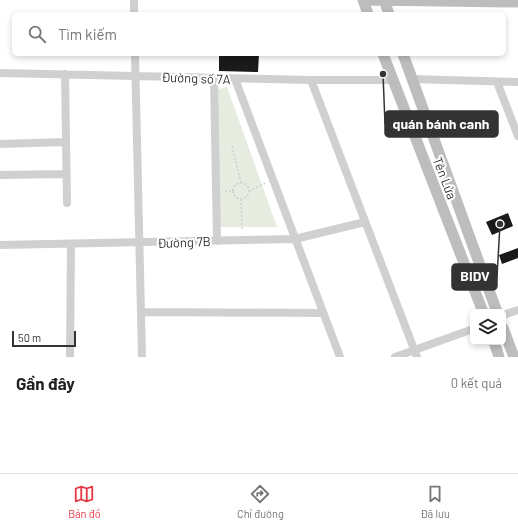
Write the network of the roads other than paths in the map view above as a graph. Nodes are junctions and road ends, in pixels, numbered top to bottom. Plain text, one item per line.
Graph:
1 (134, 0) edge
2 (363, 0) edge
3 (368, 0) edge
4 (384, 0) edge
5 (417, 0) edge
6 (518, 2) edge
7 (134, 12) edge
8 (367, 12) edge
9 (388, 12) edge
10 (135, 56) edge
11 (384, 56) edge
12 (404, 56) edge
13 (0, 73) edge
14 (65, 74) junction
15 (136, 76) junction
16 (214, 78) junction
17 (235, 79) junction
18 (411, 79) junction
19 (311, 80) junction
20 (392, 80) junction
21 (497, 82) junction
22 (518, 82) edge
23 (518, 136) edge
24 (66, 142) junction
25 (0, 144) edge
26 (66, 174) junction
27 (0, 175) edge
28 (67, 203) dead end
29 (365, 222) junction
30 (295, 239) junction
31 (217, 241) junction
32 (140, 243) junction
33 (71, 244) junction
34 (0, 245) edge
35 (482, 309) edge
36 (496, 309) edge
37 (518, 310) edge
38 (142, 312) junction
39 (323, 313) junction
40 (506, 314) edge
41 (470, 329) edge
42 (506, 336) edge
43 (495, 345) edge
44 (416, 354) edge
45 (70, 357) edge
46 (142, 357) edge
47 (340, 357) edge
48 (395, 357) edge
49 (499, 357) edge
50 (514, 357) edge

1 - 7 street
2 - 8 main road
3 - 4 main road
4 - 5 main road
4 - 9 main road
5 - 6 main road
10 - 15 street
11 - 20 main road, Tên Lửa
12 - 18 main road, Tên Lửa
13 - 14 street, Đường số 7A
14 - 15 street, Đường số 7A
14 - 24 street
15 - 16 street, Đường số 7A
15 - 32 street
16 - 17 street, Đường số 7A
16 - 31 street
17 - 19 street, Đường số 7A
17 - 30 street
18 - 21 street
18 - 36 main road, Tên Lửa
19 - 20 street, Đường số 7A
19 - 29 street
20 - 35 main road, Tên Lửa
21 - 22 street
21 - 23 street
24 - 25 street
24 - 26 street
26 - 27 street
26 - 28 street
29 - 30 street, Đường 7B
29 - 44 street
30 - 31 street, Đường 7B
30 - 39 street
31 - 32 street, Đường 7B
32 - 33 street, Đường 7B
32 - 38 street
33 - 34 street, Đường 7B
33 - 45 street
37 - 40 street
38 - 39 street
38 - 46 street
39 - 47 street
41 - 44 street
42 - 50 main road
43 - 49 main road
44 - 48 street

